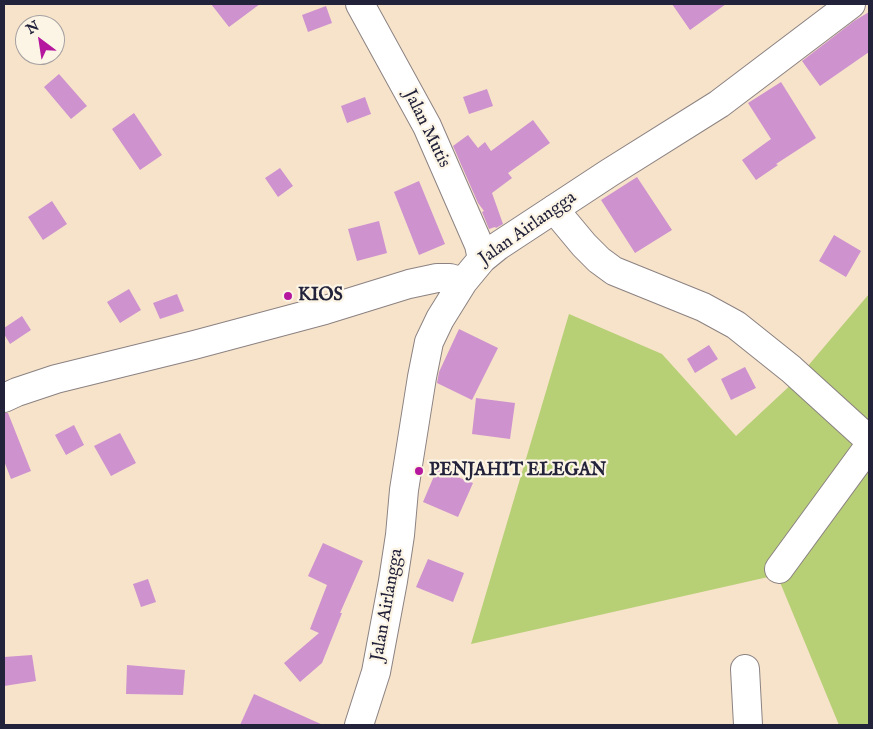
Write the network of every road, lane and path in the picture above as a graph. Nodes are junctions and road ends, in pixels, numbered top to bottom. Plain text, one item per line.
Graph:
1 (360, 4) edge
2 (851, 4) edge
3 (554, 209) junction
4 (482, 260) junction
5 (463, 282) junction
6 (4, 398) edge
7 (869, 440) edge
8 (869, 446) edge
9 (780, 569) dead end
10 (745, 669) dead end
11 (358, 725) edge
12 (748, 725) edge

1 - 4 street, Jalan Mutis
2 - 3 street, Jalan Airlangga
3 - 4 street, Jalan Airlangga
3 - 7 street
4 - 5 street, Jalan Airlangga
5 - 6 street
5 - 11 street, Jalan Airlangga
8 - 9 street
10 - 12 street

